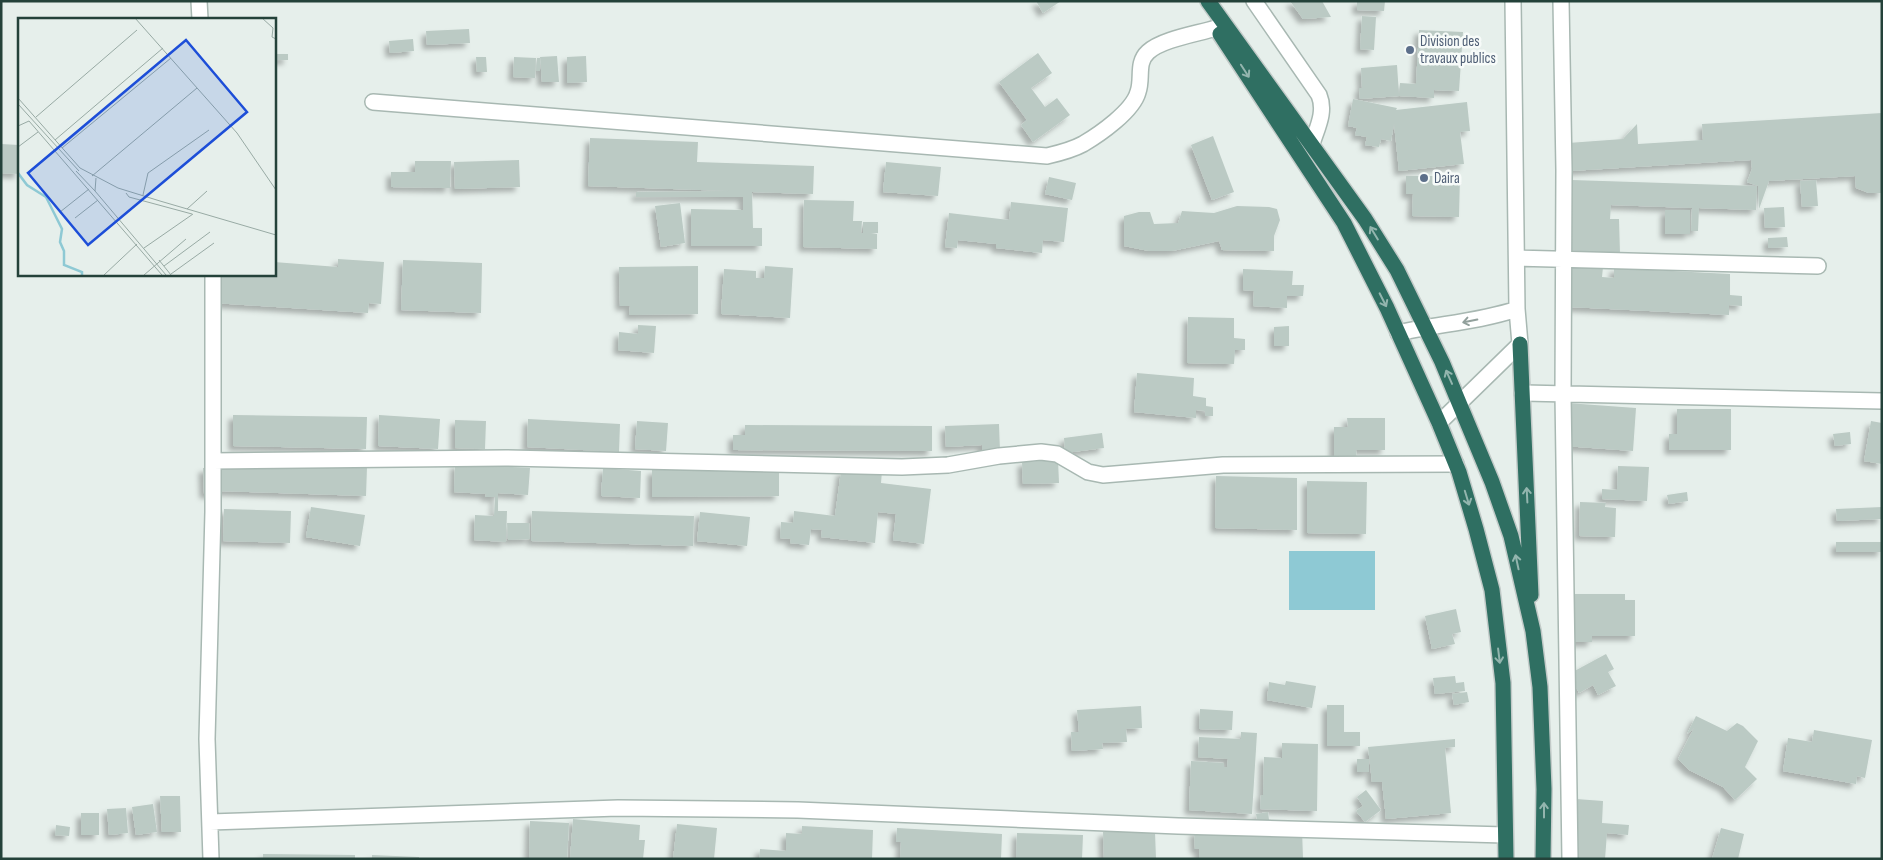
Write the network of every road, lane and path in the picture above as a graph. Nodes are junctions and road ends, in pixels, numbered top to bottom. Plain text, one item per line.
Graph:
1 (199, 1) edge
2 (1199, 1) edge
3 (1208, 1) edge
4 (1254, 1) edge
5 (1513, 1) edge
6 (1561, 1) edge
7 (200, 18) edge
8 (1216, 28) junction
9 (373, 102) dead end
10 (1312, 144) junction
11 (1517, 258) junction
12 (1563, 260) junction
13 (1818, 266) dead end
14 (213, 275) edge
15 (1517, 309) junction
16 (1425, 327) junction
17 (1398, 333) junction
18 (1520, 344) junction
19 (1522, 393) junction
20 (1563, 394) junction
21 (1882, 401) edge
22 (1460, 402) junction
23 (1439, 423) junction
24 (213, 461) junction
25 (1456, 464) junction
26 (1533, 632) junction
27 (210, 822) junction
28 (1505, 835) junction
29 (211, 859) edge
30 (1506, 859) edge
31 (1544, 859) edge
32 (1570, 859) edge

1 - 7 street
2 - 8 highway
3 - 10 highway
4 - 10 street
5 - 11 street
6 - 12 street
8 - 9 street
8 -> 17 highway
16 -> 10 highway
11 - 12 street
11 - 15 street
12 - 13 street
12 - 20 street
14 - 24 street
15 -> 16 street
15 - 18 street
16 - 17 street
22 -> 16 highway
17 - 23 highway
18 - 19 highway
18 - 22 street
19 - 20 street
26 -> 19 highway
20 - 21 street
20 - 32 street
22 - 23 street
26 -> 22 highway
23 - 25 highway
24 - 25 street
24 - 27 street
25 -> 28 highway
31 -> 26 highway
27 - 28 street
27 - 29 street
28 - 30 highway

